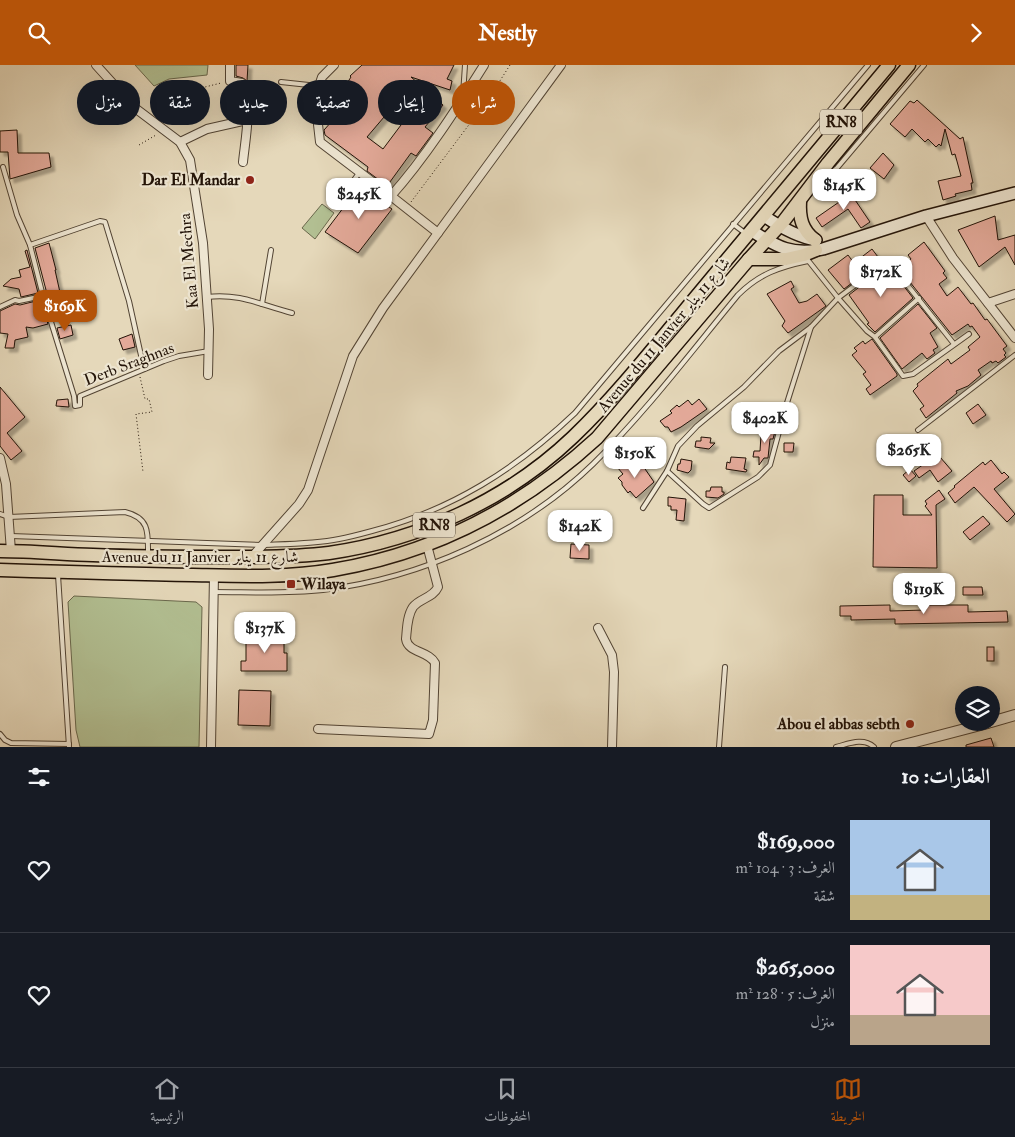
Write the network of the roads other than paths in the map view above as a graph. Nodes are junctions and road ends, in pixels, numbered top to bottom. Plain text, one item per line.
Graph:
1 (96, 65) edge
2 (230, 65) edge
3 (334, 65) edge
4 (465, 65) edge
5 (484, 65) edge
6 (562, 65) edge
7 (868, 65) edge
8 (889, 65) edge
9 (909, 65) edge
10 (924, 65) edge
11 (230, 80) edge
12 (321, 80) edge
13 (464, 80) edge
14 (474, 80) edge
15 (452, 113) edge
16 (225, 125) edge
17 (247, 125) edge
18 (318, 125) edge
19 (180, 142) junction
20 (243, 162) dead end
21 (4, 167) dead end
22 (822, 172) junction
23 (360, 173) junction
24 (1015, 193) edge
25 (391, 196) junction
26 (341, 198) dead end
27 (800, 201) junction
28 (764, 216) junction
29 (926, 216) junction
30 (733, 224) junction
31 (779, 227) junction
32 (438, 233) junction
33 (750, 233) junction
34 (767, 240) junction
35 (30, 245) junction
36 (816, 245) junction
37 (271, 250) dead end
38 (806, 258) junction
39 (749, 259) junction
40 (1015, 294) edge
41 (43, 296) junction
42 (207, 297) junction
43 (838, 298) junction
44 (919, 298) junction
45 (988, 303) junction
46 (262, 304) junction
47 (0, 307) edge
48 (292, 313) dead end
49 (811, 327) junction
50 (969, 334) dead end
51 (875, 337) junction
52 (1015, 338) edge
53 (954, 344) junction
54 (209, 351) junction
55 (1015, 355) edge
56 (144, 369) junction
57 (208, 375) dead end
58 (918, 430) dead end
59 (0, 458) edge
60 (666, 471) junction
61 (643, 507) dead end
62 (0, 514) edge
63 (8, 517) junction
64 (10, 536) junction
65 (148, 541) junction
66 (262, 545) junction
67 (427, 545) junction
68 (5, 551) edge
69 (148, 557) junction
70 (251, 557) junction
71 (432, 563) junction
72 (0, 570) edge
73 (58, 572) junction
74 (214, 575) junction
75 (213, 592) junction
76 (598, 628) dead end
77 (725, 667) dead end
78 (1015, 715) edge
79 (1000, 719) edge
80 (318, 729) dead end
81 (956, 731) edge
82 (0, 734) edge
83 (69, 746) edge
84 (211, 747) edge
85 (612, 747) edge
86 (719, 747) edge
87 (836, 747) edge
88 (874, 747) edge
89 (896, 747) edge

1 - 19 street, Kaa El Mechra
2 - 11 street
3 - 12 street
4 - 13 lane
5 - 14 street
6 - 32 street
7 - 30 lane
8 - 28 main road, Avenue du 11 Janvier شارع 11 يناير / RN8
9 - 22 main road, Avenue du 11 Janvier شارع 11 يناير / RN8
10 - 22 lane
15 - 25 street
16 - 19 street
17 - 20 street
18 - 23 street
19 - 42 street, Kaa El Mechra
21 - 35 lane, Derb Sraghnas
22 - 27 main road, Avenue du 11 Janvier شارع 11 يناير / RN8
23 - 25 street
23 - 26 lane
24 - 29 main road
25 - 32 street
27 - 31 main road, Avenue du 11 Janvier شارع 11 يناير / RN8
27 - 36 main road
28 - 31 main road
28 - 33 main road, Avenue du 11 Janvier شارع 11 يناير / RN8
29 - 36 main road
29 - 45 street
30 - 33 lane
30 - 66 lane
31 - 34 main road, Avenue du 11 Janvier شارع 11 يناير / RN8
31 - 36 main road
32 - 66 street
33 - 34 main road
33 - 70 main road, Avenue du 11 Janvier شارع 11 يناير / RN8
34 - 36 main road
34 - 39 main road, Avenue du 11 Janvier شارع 11 يناير / RN8
35 - 41 lane, Derb Sraghnas
35 - 56 lane
36 - 38 main road
37 - 46 lane
38 - 39 main road
38 - 43 lane
38 - 71 lane
39 - 67 main road, Avenue du 11 Janvier شارع 11 يناير / RN8
40 - 45 street
41 - 47 lane
41 - 56 lane, Derb Sraghnas
42 - 46 lane
42 - 54 street, Kaa El Mechra
43 - 44 lane
43 - 49 lane
43 - 51 lane
44 - 51 lane
44 - 53 lane
45 - 52 street
46 - 48 lane
49 - 60 lane
49 - 60 lane
50 - 53 lane
51 - 53 lane
54 - 56 lane, Derb Sraghnas
54 - 57 street, Kaa El Mechra
55 - 58 lane
59 - 63 street
60 - 61 lane
62 - 63 lane
63 - 64 street
63 - 65 lane
64 - 65 lane
64 - 68 street
65 - 66 lane
65 - 69 lane
66 - 70 street
67 - 71 street
67 - 74 main road, Avenue du 11 Janvier شارع 11 يناير / RN8
68 - 69 main road, Avenue du 11 Janvier شارع 11 يناير / RN8
69 - 70 main road, Avenue du 11 Janvier شارع 11 يناير / RN8
71 - 75 lane
71 - 80 street
72 - 73 main road, Avenue du 11 Janvier شارع 11 يناير / RN8
73 - 74 main road, Avenue du 11 Janvier شارع 11 يناير / RN8
73 - 83 lane
74 - 75 street
75 - 84 street
76 - 85 street
77 - 86 lane
78 - 79 street
81 - 89 street
82 - 83 lane
87 - 88 lane

